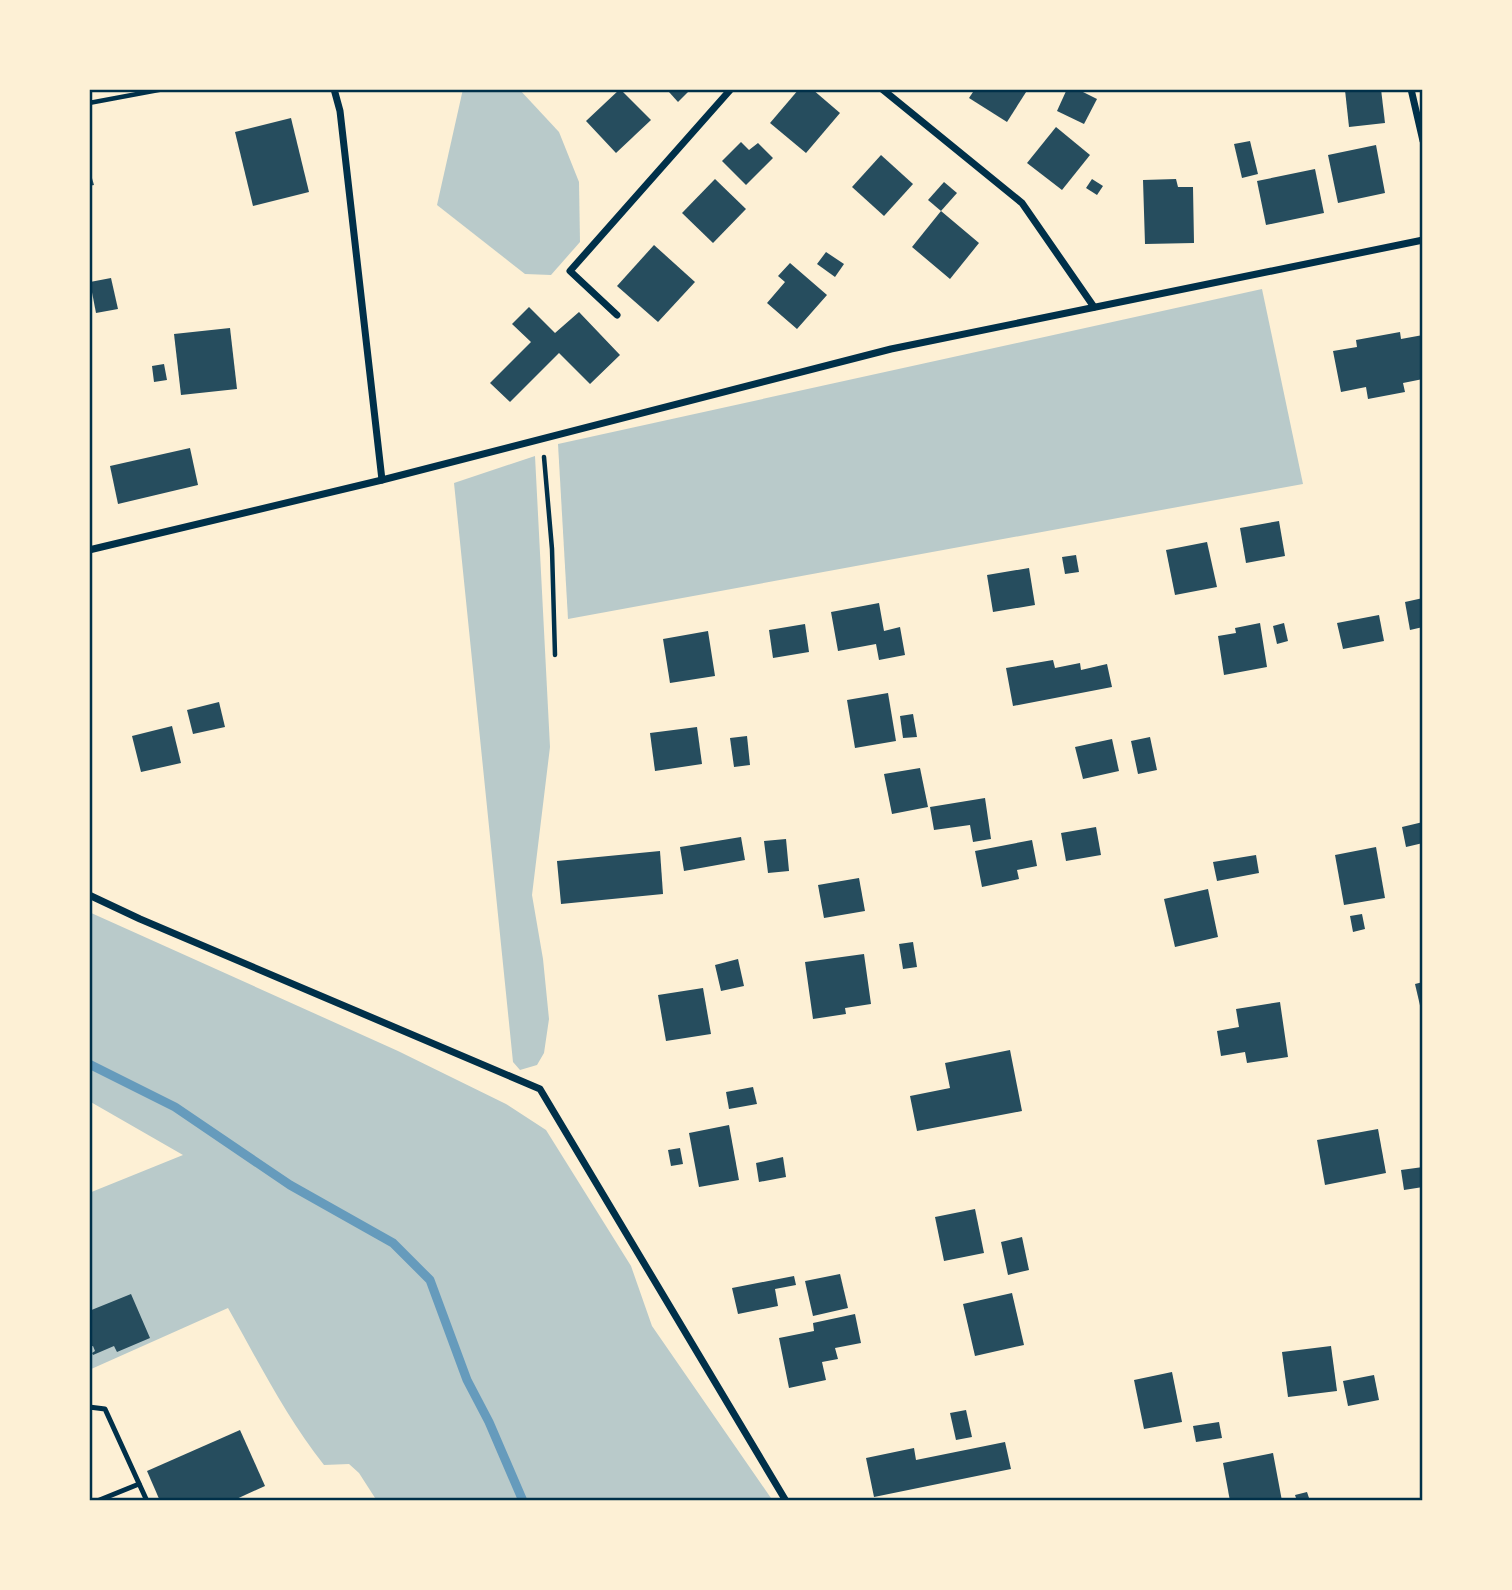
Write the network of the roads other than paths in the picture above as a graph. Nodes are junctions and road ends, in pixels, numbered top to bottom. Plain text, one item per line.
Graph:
1 (334, 89) edge
2 (731, 89) edge
3 (883, 89) edge
4 (1411, 89) edge
5 (1423, 141) edge
6 (1423, 240) edge
7 (1094, 307) junction
8 (617, 315) dead end
9 (382, 480) junction
10 (89, 550) edge
11 (89, 895) edge
12 (89, 1407) edge
13 (139, 1483) junction
14 (97, 1501) edge
15 (147, 1501) edge
16 (786, 1501) edge

1 - 9 street
2 - 8 street
3 - 7 street
4 - 5 street
6 - 7 street
7 - 9 street
9 - 10 street
11 - 16 street
12 - 13 lane
13 - 14 lane
13 - 15 lane

